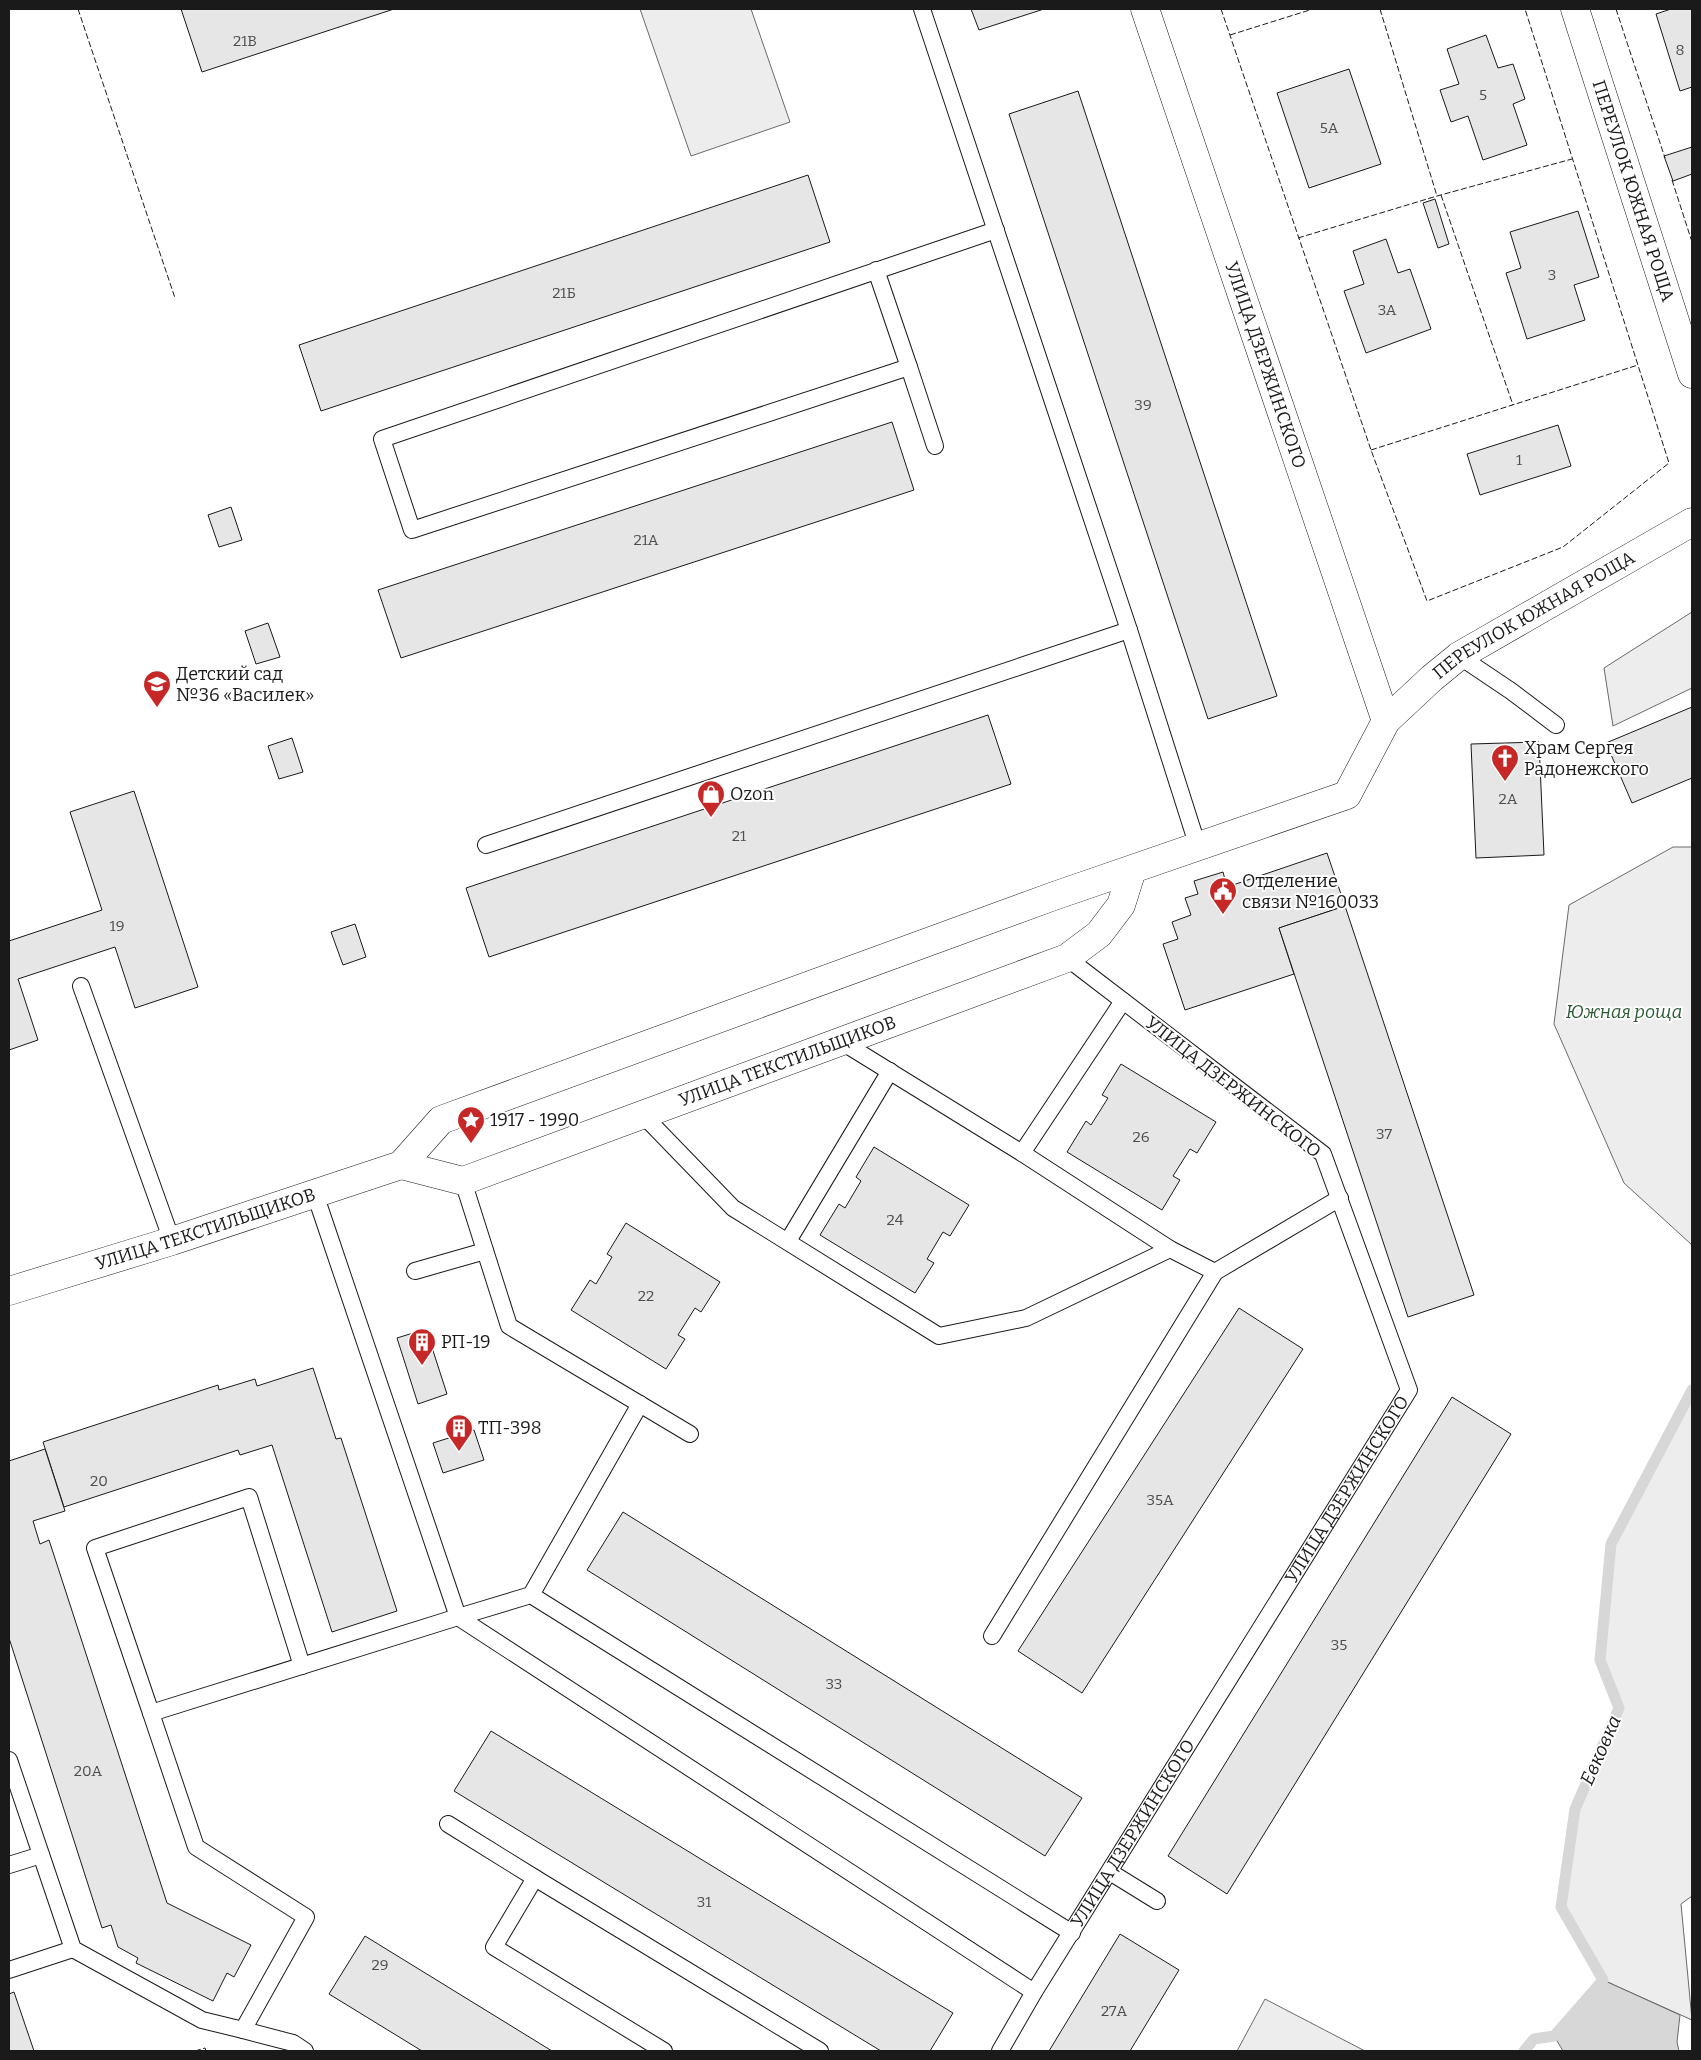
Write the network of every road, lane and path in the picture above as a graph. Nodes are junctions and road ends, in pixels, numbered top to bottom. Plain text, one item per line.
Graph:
1 (922, 9) edge
2 (1145, 9) edge
3 (1575, 9) edge
4 (996, 230) junction
5 (876, 270) junction
6 (909, 367) junction
7 (1692, 374) edge
8 (936, 446) dead end
9 (1692, 522) edge
10 (1129, 630) junction
11 (1459, 656) junction
12 (1386, 721) junction
13 (1556, 725) dead end
14 (486, 846) dead end
15 (1198, 847) junction
16 (1132, 870) junction
17 (1067, 958) junction
18 (81, 986) dead end
19 (1123, 1001) junction
20 (842, 1042) junction
21 (890, 1071) junction
22 (642, 1115) junction
23 (1022, 1153) junction
24 (401, 1165) junction
25 (463, 1181) junction
26 (315, 1194) junction
27 (1340, 1198) junction
28 (172, 1241) junction
29 (788, 1241) junction
30 (1170, 1249) junction
31 (485, 1251) junction
32 (415, 1270) dead end
33 (1215, 1272) junction
34 (9, 1291) edge
35 (640, 1404) junction
36 (690, 1434) dead end
37 (531, 1595) junction
38 (458, 1617) junction
39 (992, 1636) dead end
40 (302, 1666) junction
41 (151, 1713) junction
42 (9, 1760) edge
43 (448, 1824) dead end
44 (41, 1855) junction
45 (9, 1865) edge
46 (1110, 1872) junction
47 (535, 1878) junction
48 (1157, 1901) dead end
49 (1072, 1933) junction
50 (73, 1949) junction
51 (9, 1970) edge
52 (1034, 1992) junction
53 (243, 2030) junction
54 (306, 2051) edge
55 (664, 2051) edge
56 (820, 2051) edge
57 (1000, 2051) edge

1 - 4 lane
2 - 12 street, УЛИЦА ДЗЕРЖИНСКОГО
3 - 7 street, ПЕРЕУЛОК ЮЖНАЯ РОЩА
4 - 5 lane
4 - 10 lane
5 - 6 lane
5 - 6 lane
6 - 8 lane
9 - 11 street, ПЕРЕУЛОК ЮЖНАЯ РОЩА
10 - 14 lane
10 - 15 lane
11 - 12 street, ПЕРЕУЛОК ЮЖНАЯ РОЩА
11 - 13 lane
12 - 15 street, УЛИЦА ТЕКСТИЛЬЩИКОВ
15 - 16 street, УЛИЦА ТЕКСТИЛЬЩИКОВ
16 - 17 street, УЛИЦА ТЕКСТИЛЬЩИКОВ
16 - 24 street, УЛИЦА ТЕКСТИЛЬЩИКОВ
17 - 19 lane, УЛИЦА ДЗЕРЖИНСКОГО
17 - 20 street, УЛИЦА ТЕКСТИЛЬЩИКОВ
18 - 28 lane
19 - 23 lane
19 - 27 lane, УЛИЦА ДЗЕРЖИНСКОГО
20 - 21 lane
20 - 22 street, УЛИЦА ТЕКСТИЛЬЩИКОВ
21 - 23 lane
21 - 29 lane
22 - 25 street, УЛИЦА ТЕКСТИЛЬЩИКОВ
22 - 29 lane
23 - 30 lane
24 - 25 street
24 - 26 street, УЛИЦА ТЕКСТИЛЬЩИКОВ
25 - 31 lane
26 - 28 street, УЛИЦА ТЕКСТИЛЬЩИКОВ
26 - 38 lane
27 - 33 lane
27 - 46 lane, УЛИЦА ДЗЕРЖИНСКОГО
28 - 34 street, УЛИЦА ТЕКСТИЛЬЩИКОВ
29 - 30 lane
30 - 33 lane
31 - 32 lane
31 - 35 lane
33 - 39 lane
35 - 36 lane
35 - 37 lane
37 - 38 lane
37 - 49 lane
38 - 40 lane
38 - 52 lane
40 - 41 lane
40 - 41 lane
41 - 53 lane
42 - 44 lane
43 - 47 lane
44 - 45 lane
44 - 50 lane
46 - 48 lane
46 - 49 lane, УЛИЦА ДЗЕРЖИНСКОГО
47 - 55 lane
47 - 56 lane
49 - 52 lane, УЛИЦА ДЗЕРЖИНСКОГО
50 - 51 lane
50 - 53 lane
52 - 57 lane, УЛИЦА ДЗЕРЖИНСКОГО
53 - 54 lane

